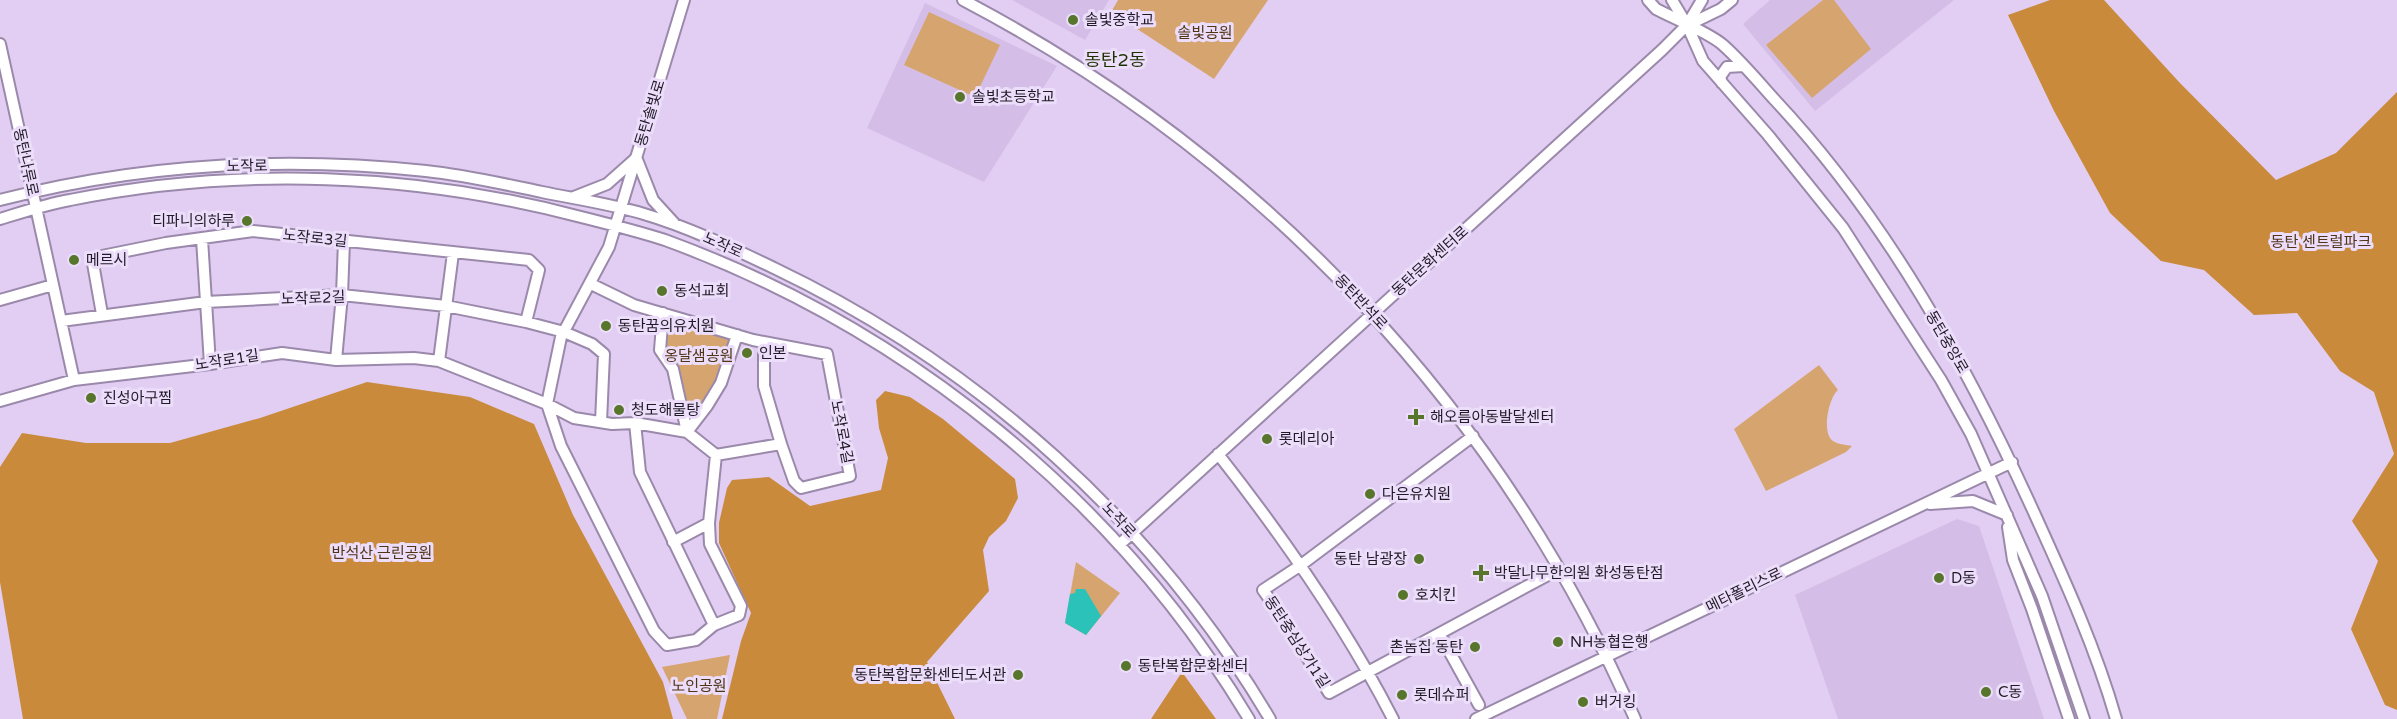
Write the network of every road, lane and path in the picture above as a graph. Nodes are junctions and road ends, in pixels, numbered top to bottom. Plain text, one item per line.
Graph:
1 (684, 0) edge
2 (963, 0) edge
3 (1648, 0) edge
4 (1672, 0) edge
5 (1702, 0) edge
6 (1732, 0) edge
7 (1687, 26) junction
8 (0, 44) edge
9 (1743, 66) junction
10 (1722, 83) junction
11 (636, 157) junction
12 (90, 179) junction
13 (32, 192) junction
14 (94, 196) junction
15 (572, 198) junction
16 (0, 200) edge
17 (620, 208) junction
18 (36, 209) junction
19 (568, 213) junction
20 (0, 219) edge
21 (615, 225) junction
22 (677, 226) junction
23 (202, 239) junction
24 (344, 241) junction
25 (668, 242) junction
26 (453, 252) junction
27 (591, 284) junction
28 (53, 285) junction
29 (342, 295) junction
30 (0, 300) edge
31 (206, 302) junction
32 (446, 306) junction
33 (663, 313) junction
34 (1373, 313) junction
35 (102, 314) junction
36 (61, 321) junction
37 (526, 322) junction
38 (564, 332) junction
39 (737, 335) junction
40 (764, 342) junction
41 (336, 360) junction
42 (439, 361) junction
43 (210, 364) junction
44 (74, 380) junction
45 (0, 401) edge
46 (547, 404) junction
47 (601, 422) junction
48 (635, 423) junction
49 (687, 432) junction
50 (1473, 436) junction
51 (781, 444) junction
52 (1218, 454) junction
53 (716, 455) junction
54 (2012, 462) junction
55 (1989, 473) junction
56 (1091, 490) junction
57 (1078, 502) junction
58 (1923, 505) junction
59 (2007, 515) junction
60 (709, 523) junction
61 (1132, 533) junction
62 (673, 542) junction
63 (1119, 545) junction
64 (1301, 565) junction
65 (1559, 569) junction
66 (1172, 579) junction
67 (1158, 590) junction
68 (714, 626) junction
69 (1443, 640) dead end
70 (1607, 656) junction
71 (1369, 671) junction
72 (1479, 705) dead end
73 (1249, 719) edge
74 (1270, 719) edge
75 (1393, 719) edge
76 (1476, 719) edge
77 (1635, 719) edge
78 (2069, 719) edge
79 (2084, 719) edge
80 (2116, 719) edge

1 - 11 street, 동탄솔빛로
2 - 34 street, 동탄반석로
3 - 7 street, 동탄중앙로
4 - 7 street, 동탄중앙로
5 - 7 street, 동탄문화센터로
6 - 7 street, 동탄문화센터로
7 - 9 street, 동탄중앙로
7 - 10 street, 동탄중앙로
7 - 34 street, 동탄문화센터로
8 - 13 street, 동탄나루로
9 - 10 street
9 - 54 street, 동탄중앙로
10 - 55 street, 동탄중앙로
11 - 15 street
11 - 17 street, 동탄솔빛로
11 - 22 street
12 - 13 street, 노작로
12 - 14 street
12 - 15 street, 노작로
13 - 16 street, 노작로
13 - 18 street, 동탄나루로
14 - 18 street, 노작로
14 - 19 street, 노작로
15 - 17 street, 노작로
15 - 19 street
17 - 21 street, 동탄솔빛로
17 - 22 street, 노작로
18 - 20 street, 노작로
18 - 28 street
19 - 21 street, 노작로
21 - 25 street, 노작로
21 - 27 street
22 - 25 street
22 - 56 street, 노작로
23 - 24 street, 노작로3길
23 - 31 street
23 - 35 street, 노작로3길
24 - 26 street, 노작로3길
24 - 29 street
25 - 57 street, 노작로
26 - 32 street
26 - 37 street, 노작로3길
27 - 33 street, 노작로4길
27 - 38 street
28 - 30 street
28 - 36 street
29 - 31 street, 노작로2길
29 - 32 street, 노작로2길
29 - 41 street
31 - 35 street, 노작로2길
31 - 43 street
32 - 37 street, 노작로2길
32 - 42 street
33 - 39 street, 노작로4길
33 - 49 street
34 - 50 street, 동탄반석로
34 - 52 street, 동탄문화센터로
35 - 36 street, 노작로2길
36 - 44 street
37 - 38 street, 노작로2길
38 - 46 street
38 - 47 street
39 - 40 street, 노작로4길
39 - 49 street
40 - 51 street, 노작로4길
40 - 51 street, 노작로4길
41 - 42 street, 노작로1길
41 - 43 street, 노작로1길
42 - 46 street, 노작로1길
43 - 44 street, 노작로1길
44 - 45 street, 노작로1길
46 - 47 street
46 - 68 street
47 - 48 street
48 - 49 street
48 - 62 street
49 - 53 street
50 - 64 street, 동탄중심상가1길
50 - 65 street, 동탄반석로
51 - 53 street
52 - 61 street, 동탄문화센터로
52 - 64 street
53 - 60 street
54 - 55 street, 메타폴리스로
54 - 80 street, 동탄중앙로
55 - 58 street, 메타폴리스로
55 - 59 street, 동탄중앙로
56 - 57 street
56 - 61 street, 노작로
57 - 63 street, 노작로
58 - 59 street
58 - 70 street, 메타폴리스로
59 - 78 street, 동탄중앙로
59 - 79 street, 동탄중앙로
60 - 62 street
60 - 68 street
61 - 63 street, 동탄문화센터로
61 - 66 street, 노작로
62 - 68 street
63 - 67 street, 노작로
64 - 71 street
64 - 71 street, 동탄중심상가1길
65 - 70 street, 동탄반석로
65 - 71 street, 동탄중심상가1길
66 - 67 street
66 - 74 street, 노작로
67 - 73 street, 노작로
69 - 72 street
70 - 76 street, 메타폴리스로
70 - 77 street, 동탄반석로
71 - 75 street

